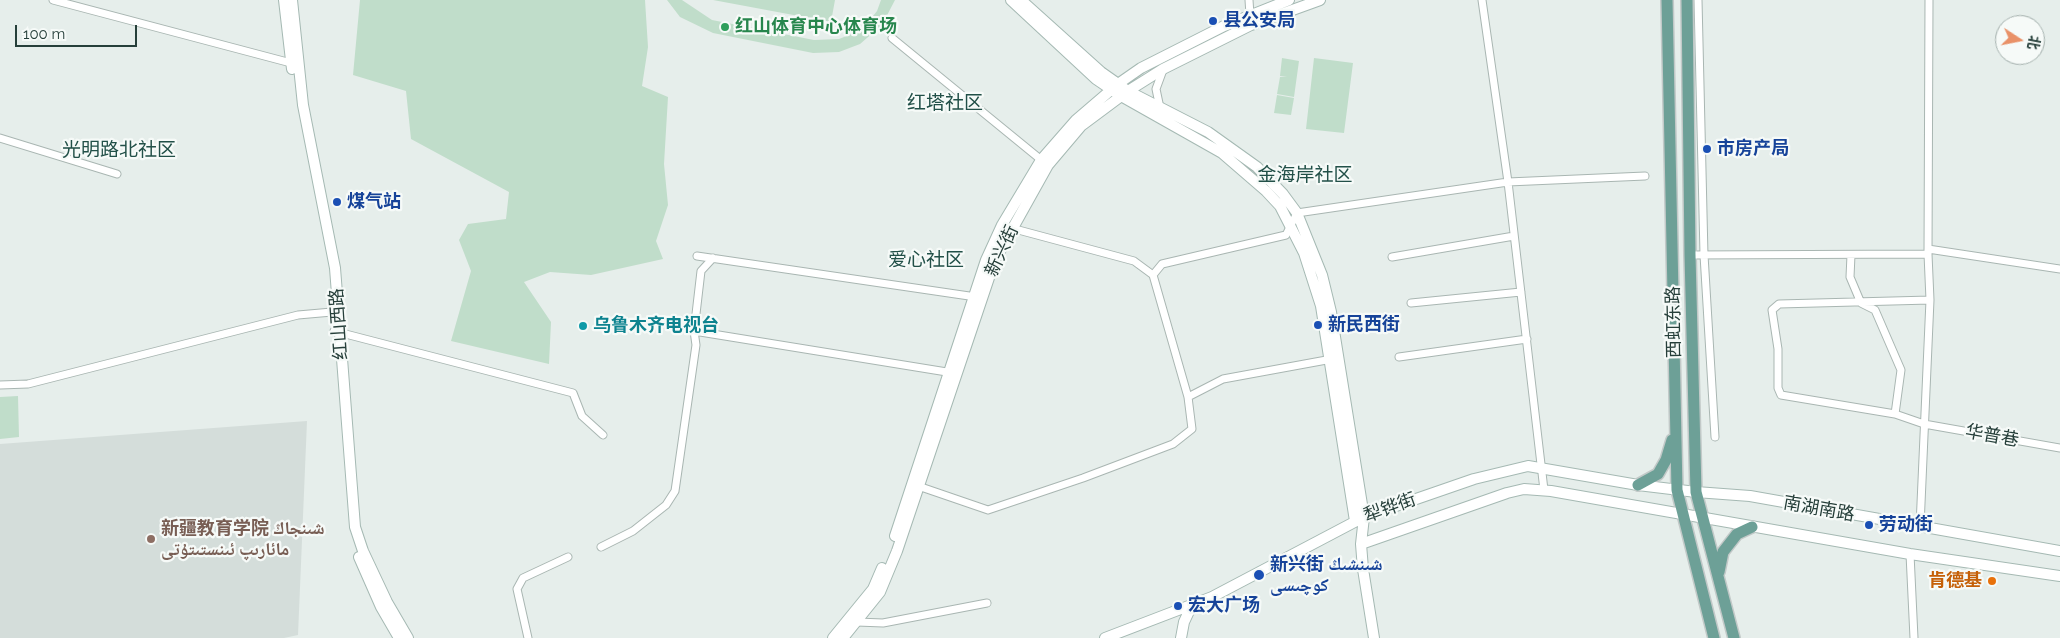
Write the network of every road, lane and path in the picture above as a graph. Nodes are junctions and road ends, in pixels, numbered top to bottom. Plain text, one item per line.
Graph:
1 (53, 0) edge
2 (284, 0) edge
3 (292, 0) edge
4 (1011, 0) edge
5 (1021, 0) edge
6 (1249, 0) edge
7 (1289, 0) edge
8 (1320, 0) edge
9 (1482, 0) edge
10 (1667, 0) edge
11 (1687, 0) edge
12 (1698, 0) edge
13 (1929, 0) edge
14 (1250, 15) junction
15 (892, 38) dead end
16 (291, 63) junction
17 (1163, 70) junction
18 (1115, 87) junction
19 (1125, 94) junction
20 (1160, 108) junction
21 (0, 138) edge
22 (1044, 162) junction
23 (117, 174) dead end
24 (1645, 176) dead end
25 (1508, 182) junction
26 (1297, 213) junction
27 (1291, 225) junction
28 (1011, 228) junction
29 (1514, 236) junction
30 (1928, 251) junction
31 (1690, 255) junction
32 (1704, 255) junction
33 (1851, 255) junction
34 (697, 256) dead end
35 (713, 258) junction
36 (1392, 258) dead end
37 (2060, 269) edge
38 (1153, 275) junction
39 (1521, 292) junction
40 (978, 297) junction
41 (1930, 300) junction
42 (1411, 303) dead end
43 (1861, 303) junction
44 (332, 312) junction
45 (336, 331) junction
46 (694, 331) junction
47 (1527, 339) junction
48 (1399, 357) dead end
49 (1335, 359) junction
50 (953, 373) junction
51 (0, 385) edge
52 (1188, 397) junction
53 (1895, 414) junction
54 (1924, 424) junction
55 (1676, 429) junction
56 (603, 435) dead end
57 (1715, 437) dead end
58 (2060, 448) edge
59 (1542, 468) junction
60 (1638, 485) junction
61 (918, 486) junction
62 (1544, 490) junction
63 (1677, 490) junction
64 (1696, 492) junction
65 (1682, 515) junction
66 (1360, 519) junction
67 (1703, 519) junction
68 (1752, 526) junction
69 (1920, 526) junction
70 (1361, 544) junction
71 (602, 547) dead end
72 (2060, 551) edge
73 (1910, 554) junction
74 (568, 557) dead end
75 (1718, 576) junction
76 (2060, 576) edge
77 (987, 603) dead end
78 (1192, 605) junction
79 (857, 622) junction
80 (399, 638) edge
81 (408, 638) edge
82 (528, 638) edge
83 (833, 638) edge
84 (843, 638) edge
85 (1105, 638) edge
86 (1181, 638) edge
87 (1374, 638) edge
88 (1714, 638) edge
89 (1734, 638) edge
90 (1914, 638) edge

1 - 16 street
2 - 16 main road, 红山西路
3 - 45 main road, 红山西路
4 - 18 main road
5 - 18 main road
6 - 14 street
7 - 14 main road, 新兴街
8 - 17 main road, 新兴街
9 - 25 street
10 - 55 main road, 西虹东路
11 - 31 main road, 西虹东路
12 - 32 street
13 - 30 street
14 - 18 main road, 新兴街
15 - 22 street
16 - 44 main road, 红山西路
17 - 19 main road, 新兴街
17 - 20 street
18 - 19 main road
18 - 22 main road, 新兴街
19 - 20 main road
19 - 22 main road, 新兴街
19 - 27 main road
20 - 26 main road
21 - 23 street
22 - 28 main road, 新兴街
22 - 40 main road, 新兴街
24 - 25 street
25 - 26 street
25 - 29 street
26 - 27 street
26 - 49 main road
27 - 38 street
27 - 49 main road
28 - 38 street
28 - 40 main road, 新兴街
29 - 36 street
29 - 39 street
30 - 33 street
30 - 37 street
30 - 41 street
31 - 32 street
31 - 64 main road, 西虹东路
32 - 33 street
32 - 57 street
33 - 43 street
34 - 35 street
35 - 40 street
35 - 46 street
38 - 52 street
39 - 42 street
39 - 47 street
40 - 50 main road, 新兴街
41 - 43 street
41 - 54 street
43 - 53 street
43 - 53 street, 华普巷
44 - 45 main road, 红山西路
44 - 51 street
45 - 56 street
45 - 80 main road, 红山西路
45 - 81 main road, 红山西路
46 - 50 street
46 - 71 street
47 - 48 street
47 - 59 street
49 - 52 street
49 - 66 main road
50 - 61 main road, 新兴街
50 - 83 main road, 新兴街
52 - 61 street
53 - 54 street, 华普巷
54 - 58 street, 华普巷
54 - 69 street
55 - 60 main road
55 - 63 main road, 西虹东路
59 - 60 main road, 犁铧街
59 - 62 street
59 - 66 main road, 犁铧街
60 - 63 main road, 犁铧街
61 - 79 main road, 新兴街
62 - 65 main road, 犁铧街
62 - 70 main road, 犁铧街
63 - 64 main road, 犁铧街
63 - 65 main road, 西虹东路
64 - 67 main road, 西虹东路
64 - 69 main road, 南湖南路
65 - 67 main road, 犁铧街
65 - 88 main road, 西虹东路
66 - 70 main road
66 - 78 main road, 犁铧街
67 - 68 main road, 南湖南路
67 - 75 main road, 西虹东路
68 - 73 main road, 南湖南路
68 - 75 main road
69 - 72 main road, 南湖南路
70 - 87 main road
73 - 76 main road, 南湖南路
73 - 90 street
74 - 82 street
75 - 89 main road, 西虹东路
77 - 79 street
78 - 85 main road, 犁铧街
78 - 86 main road
79 - 84 main road, 新兴街

